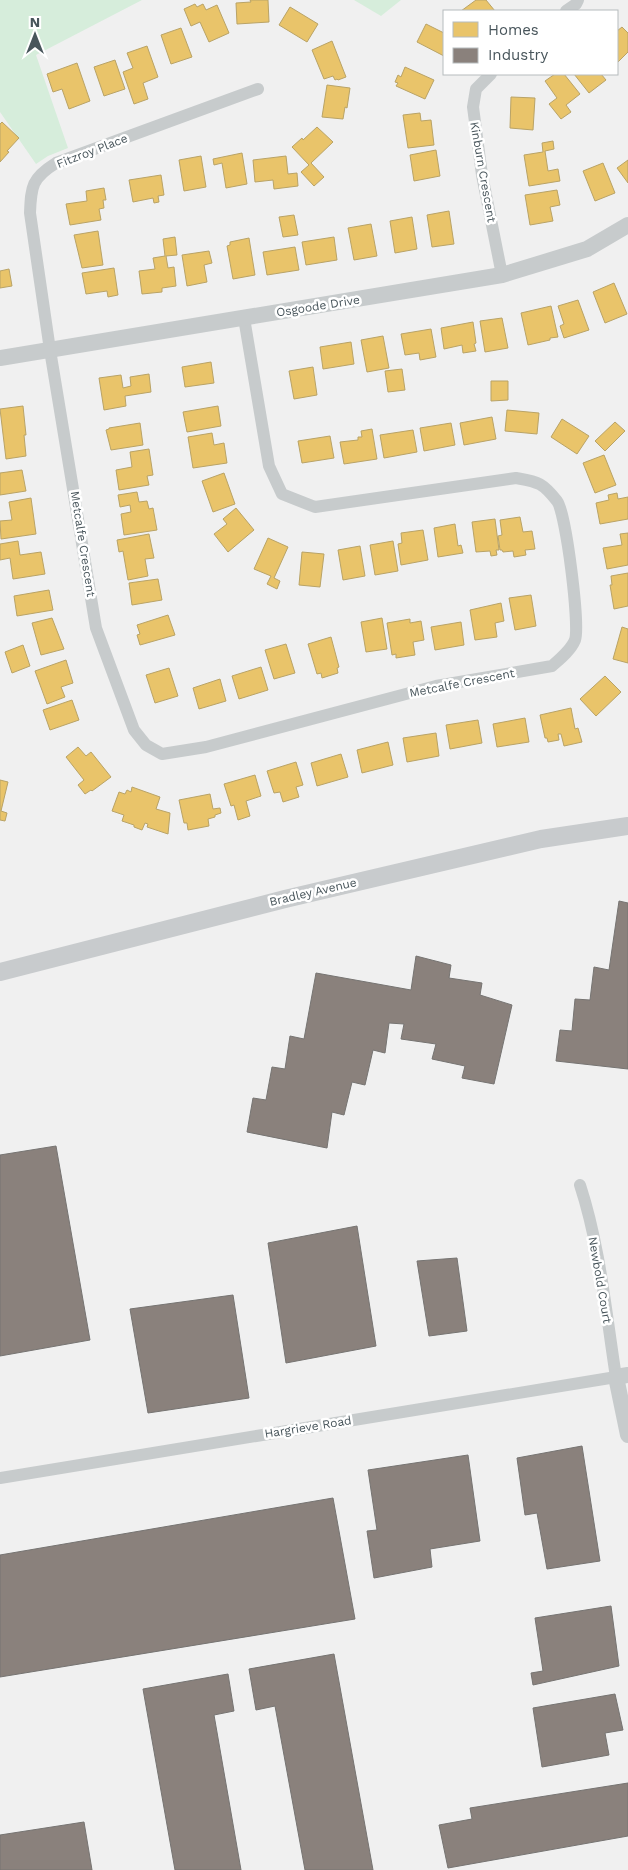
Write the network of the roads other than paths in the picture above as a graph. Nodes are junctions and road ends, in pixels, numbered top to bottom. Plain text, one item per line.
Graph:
1 (578, 0) edge
2 (567, 10) edge
3 (490, 75) edge
4 (258, 89) dead end
5 (628, 225) edge
6 (502, 275) junction
7 (244, 318) junction
8 (50, 350) junction
9 (0, 358) edge
10 (628, 826) edge
11 (0, 972) edge
12 (580, 1185) dead end
13 (622, 1376) edge
14 (628, 1435) edge
15 (0, 1478) edge

1 - 2 street
3 - 6 street, Kinburn Crescent
4 - 8 street, Fitzroy Place
5 - 6 street, Osgoode Drive
6 - 7 street, Osgoode Drive
7 - 8 street, Osgoode Drive
7 - 8 street, Metcalfe Crescent
8 - 9 street, Osgoode Drive
10 - 11 main road, Bradley Avenue
12 - 13 street, Newbold Court
13 - 14 street
13 - 15 street, Hargrieve Road

